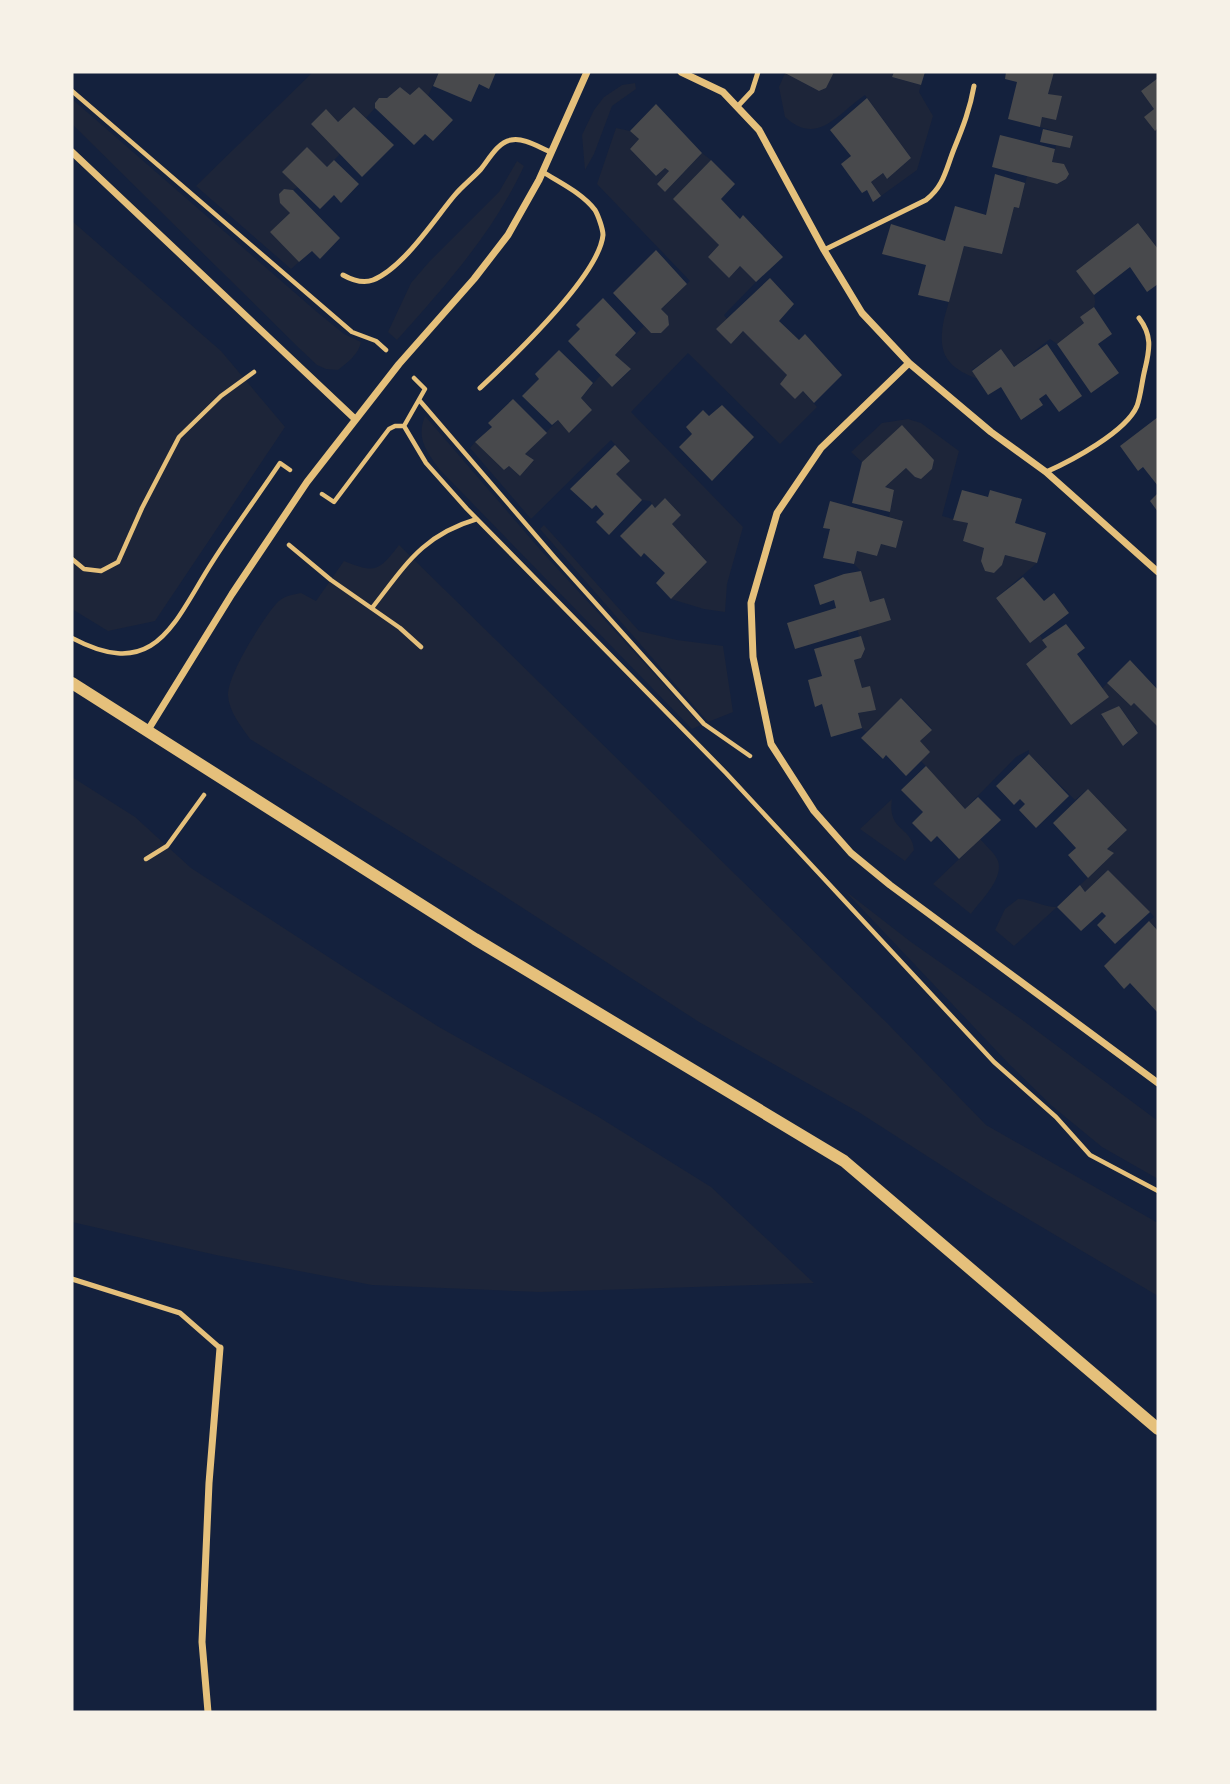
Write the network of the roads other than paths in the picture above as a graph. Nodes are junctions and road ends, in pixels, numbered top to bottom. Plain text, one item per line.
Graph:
1 (587, 72) edge
2 (681, 72) edge
3 (758, 72) edge
4 (974, 86) dead end
5 (737, 107) junction
6 (72, 152) edge
7 (551, 152) junction
8 (542, 172) junction
9 (824, 250) junction
10 (343, 275) dead end
11 (1139, 318) dead end
12 (909, 363) junction
13 (480, 388) dead end
14 (355, 419) junction
15 (1046, 472) junction
16 (1158, 572) edge
17 (72, 683) edge
18 (148, 730) junction
19 (1158, 1083) edge
20 (72, 1279) edge
21 (220, 1348) joint
22 (1158, 1429) edge
23 (208, 1712) edge

1 - 7 street
2 - 5 street
3 - 5 lane
4 - 9 lane
5 - 9 street
6 - 14 street
7 - 8 street
7 - 10 lane
8 - 13 lane
8 - 14 street
9 - 12 street
11 - 15 lane
12 - 15 street
12 - 19 street
14 - 18 street
15 - 16 street
17 - 18 street
18 - 22 street
20 - 21 lane
21 - 23 street

